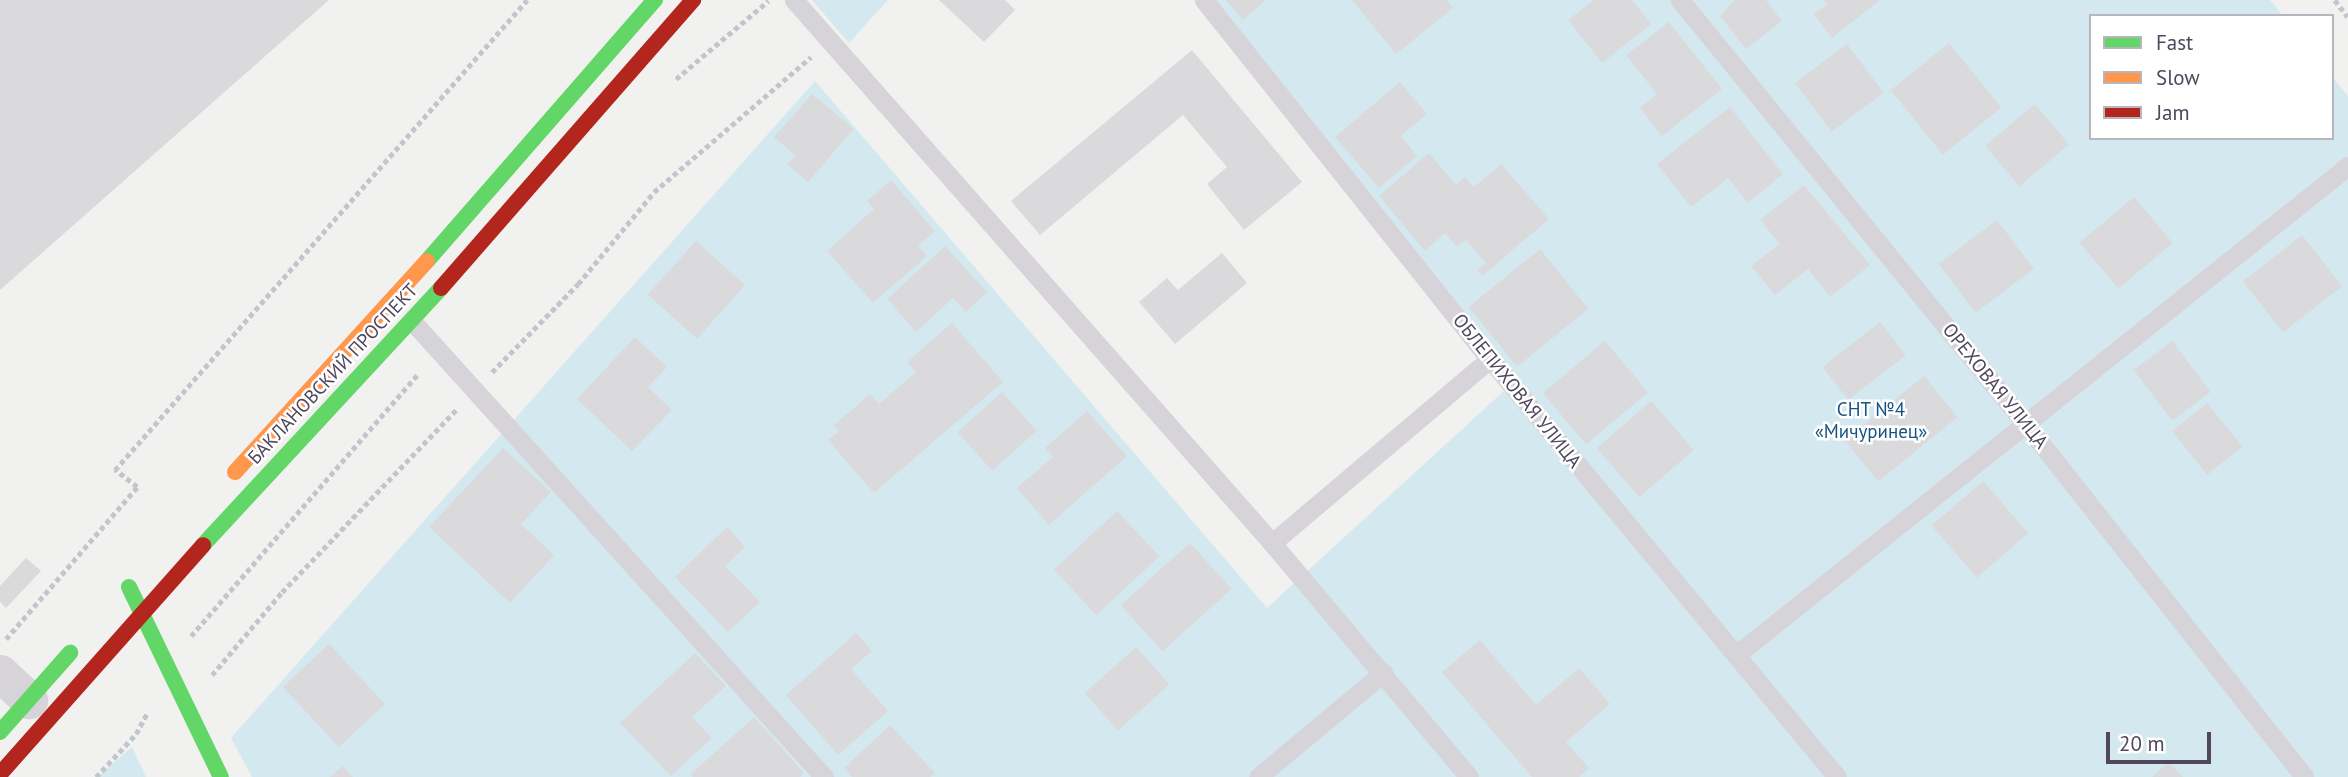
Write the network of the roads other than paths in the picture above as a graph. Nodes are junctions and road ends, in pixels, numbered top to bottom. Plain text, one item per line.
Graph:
1 (655, 0) edge
2 (692, 0) edge
3 (794, 0) edge
4 (1204, 0) edge
5 (1680, 0) edge
6 (2348, 166) edge
7 (412, 321) junction
8 (1490, 359) junction
9 (2024, 422) junction
10 (221, 487) dead end
11 (1272, 543) junction
12 (129, 587) dead end
13 (139, 614) junction
14 (84, 638) dead end
15 (1736, 655) junction
16 (0, 673) edge
17 (1383, 673) junction
18 (29, 700) junction
19 (0, 732) edge
20 (0, 774) edge
21 (221, 777) edge
22 (824, 777) edge
23 (1258, 777) edge
24 (1469, 777) edge
25 (1837, 777) edge
26 (2304, 777) edge

1 - 10 main road, БАКЛАНОВСКИЙ ПРОСПЕКТ
2 - 7 main road, БАКЛАНОВСКИЙ ПРОСПЕКТ
3 - 11 lane
4 - 8 lane, ОБЛЕПИХОВАЯ УЛИЦА
5 - 9 lane, ОРЕХОВАЯ УЛИЦА
6 - 9 lane
7 - 13 main road, БАКЛАНОВСКИЙ ПРОСПЕКТ
7 - 22 lane
8 - 11 lane
8 - 15 lane, ОБЛЕПИХОВАЯ УЛИЦА
9 - 15 lane
9 - 26 lane, ОРЕХОВАЯ УЛИЦА
11 - 17 lane
12 - 13 main road
13 - 20 main road, БАКЛАНОВСКИЙ ПРОСПЕКТ
13 - 21 main road
14 - 18 main road
15 - 25 lane, ОБЛЕПИХОВАЯ УЛИЦА
16 - 18 street
17 - 23 lane
17 - 24 lane
18 - 19 main road

